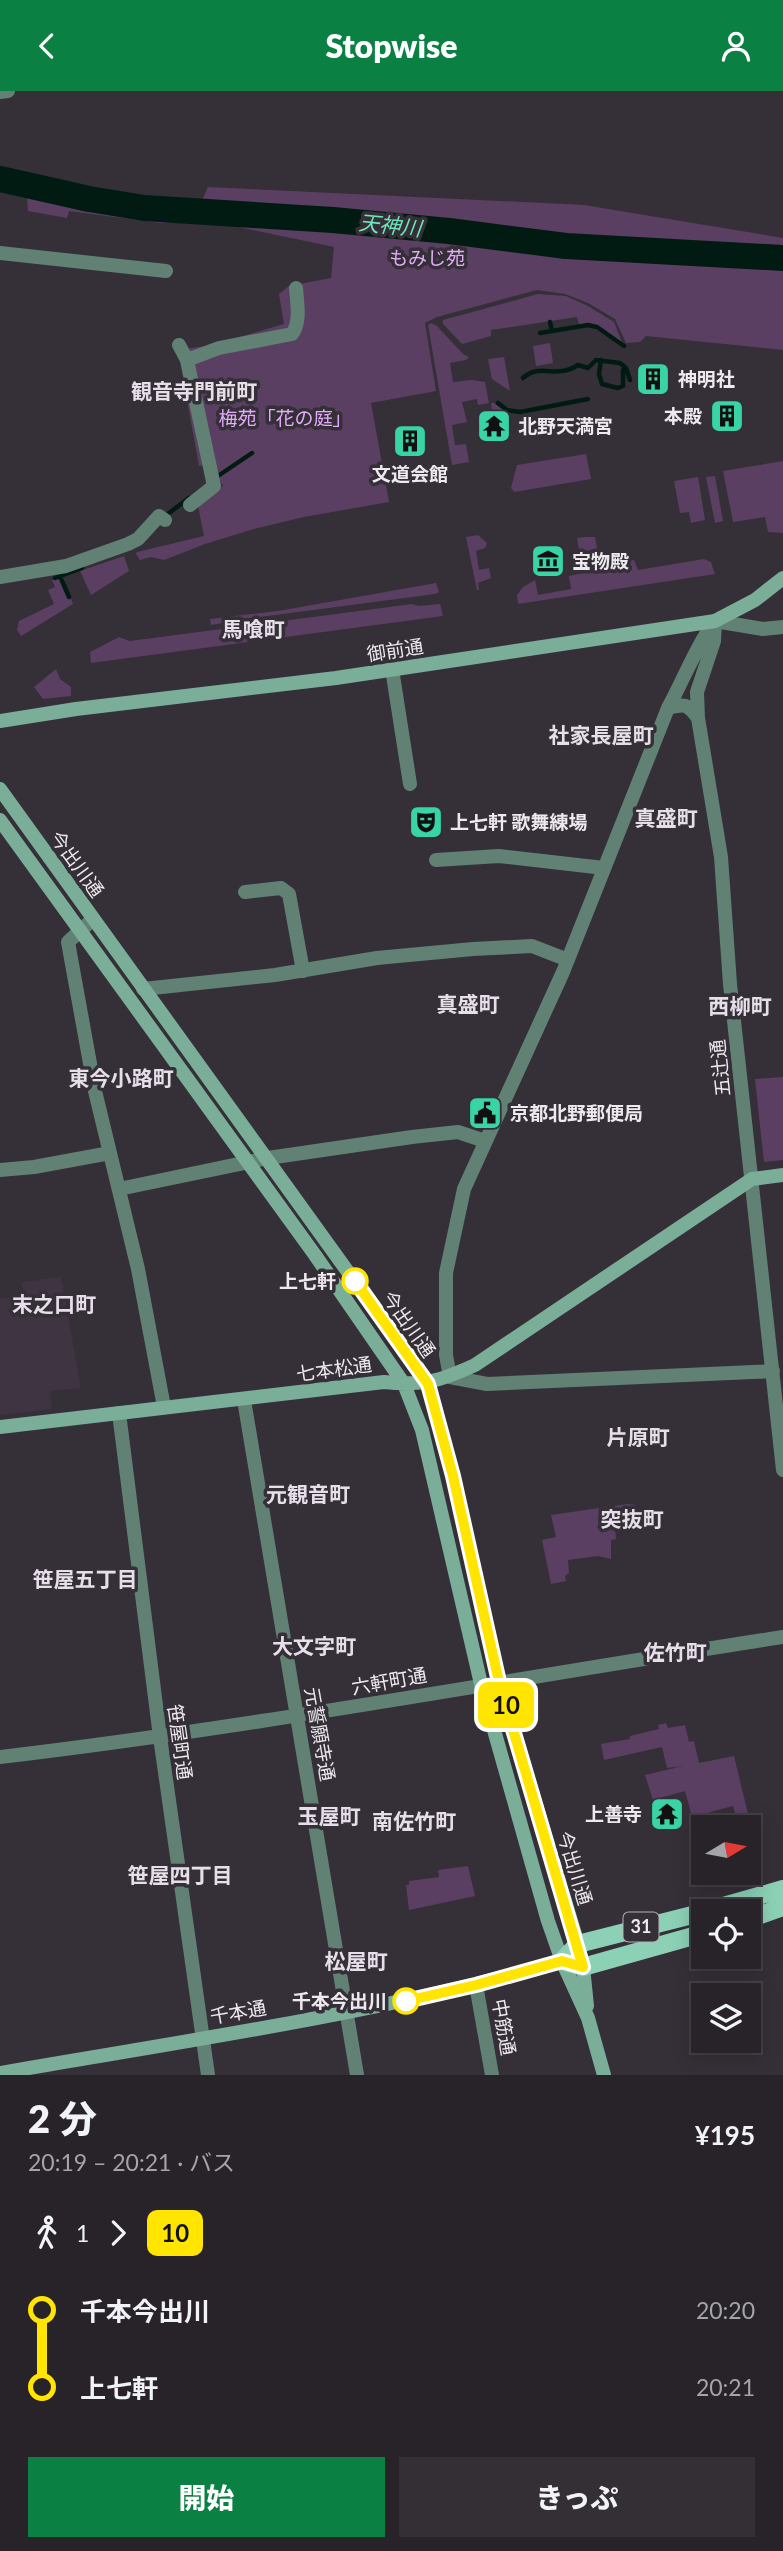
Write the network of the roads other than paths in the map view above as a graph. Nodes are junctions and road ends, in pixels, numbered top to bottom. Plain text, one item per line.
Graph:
1 (8, 91) edge
2 (0, 92) edge
3 (0, 253) edge
4 (166, 271) dead end
5 (296, 289) dead end
6 (179, 345) dead end
7 (187, 360) junction
8 (190, 505) dead end
9 (165, 520) dead end
10 (0, 577) edge
11 (783, 578) edge
12 (715, 621) junction
13 (783, 627) edge
14 (392, 669) junction
15 (668, 708) junction
16 (698, 717) junction
17 (0, 721) edge
18 (410, 784) dead end
19 (0, 789) edge
20 (0, 820) edge
21 (436, 860) dead end
22 (604, 868) junction
23 (245, 892) dead end
24 (93, 919) junction
25 (80, 931) junction
26 (568, 960) junction
27 (303, 971) junction
28 (143, 989) junction
29 (485, 1141) junction
30 (110, 1153) junction
31 (268, 1158) junction
32 (248, 1162) junction
33 (0, 1170) edge
34 (783, 1175) edge
35 (752, 1179) junction
36 (120, 1189) junction
37 (773, 1371) junction
38 (450, 1377) junction
39 (404, 1384) junction
40 (428, 1384) junction
41 (244, 1400) junction
42 (164, 1406) junction
43 (119, 1413) junction
44 (0, 1427) edge
45 (783, 1470) edge
46 (783, 1637) edge
47 (499, 1682) junction
48 (481, 1684) junction
49 (297, 1717) junction
50 (160, 1737) junction
51 (0, 1757) edge
52 (783, 1889) edge
53 (748, 1899) edge
54 (783, 1907) edge
55 (691, 1915) edge
56 (761, 1915) edge
57 (691, 1937) edge
58 (578, 1944) junction
59 (562, 1961) junction
60 (583, 1967) junction
61 (476, 1985) junction
62 (348, 2013) junction
63 (588, 2018) junction
64 (204, 2040) junction
65 (0, 2073) edge
66 (208, 2075) edge
67 (356, 2075) edge
68 (492, 2075) edge
69 (604, 2075) edge

1 - 2 street
3 - 4 street
5 - 7 street
6 - 7 street
7 - 8 street
9 - 10 street
11 - 12 main road, 御前通
12 - 13 street
12 - 14 main road, 御前通
12 - 15 street
12 - 16 street, 五辻通
14 - 17 main road, 御前通
14 - 18 street
15 - 16 street
15 - 22 street
16 - 35 street, 五辻通
19 - 24 main road, 今出川通
20 - 25 main road, 今出川通
21 - 22 street
22 - 26 street
23 - 27 street
24 - 25 street
24 - 28 main road, 今出川通
25 - 30 street
25 - 32 main road, 今出川通
26 - 27 street
26 - 29 street
27 - 28 street
28 - 31 main road, 今出川通
29 - 31 street
29 - 38 street
30 - 33 street
30 - 36 street
31 - 32 street
31 - 40 main road, 今出川通
32 - 36 street
32 - 39 main road, 今出川通
34 - 35 main road, 七本松通
35 - 37 street, 五辻通
35 - 38 main road, 七本松通
36 - 42 street
37 - 38 street
37 - 45 street, 五辻通
38 - 40 main road, 七本松通
39 - 40 main road, 七本松通
39 - 41 main road, 七本松通
39 - 48 main road, 今出川通
40 - 47 main road, 今出川通
41 - 42 main road, 七本松通
41 - 49 street, 元誓願寺通
42 - 43 main road, 七本松通
43 - 44 main road, 七本松通
43 - 50 street, 笹屋町通
46 - 47 street, 六軒町通
47 - 48 street, 六軒町通
47 - 58 main road, 今出川通
48 - 49 street, 六軒町通
48 - 59 main road, 今出川通
49 - 50 street, 六軒町通
49 - 62 street, 元誓願寺通
50 - 51 street, 六軒町通
50 - 64 street, 笹屋町通
52 - 53 main road, 31
54 - 56 main road
55 - 58 main road, 31
57 - 60 main road, 31
58 - 59 main road
58 - 60 main road, 今出川通
59 - 60 main road
59 - 61 main road, 千本通
59 - 63 main road, 今出川通
60 - 63 main road, 今出川通
61 - 62 main road, 千本通
61 - 68 street, 中筋通
62 - 64 main road, 千本通
62 - 67 street, 元誓願寺通
63 - 69 main road, 今出川通
64 - 65 main road, 千本通
64 - 66 street, 笹屋町通

